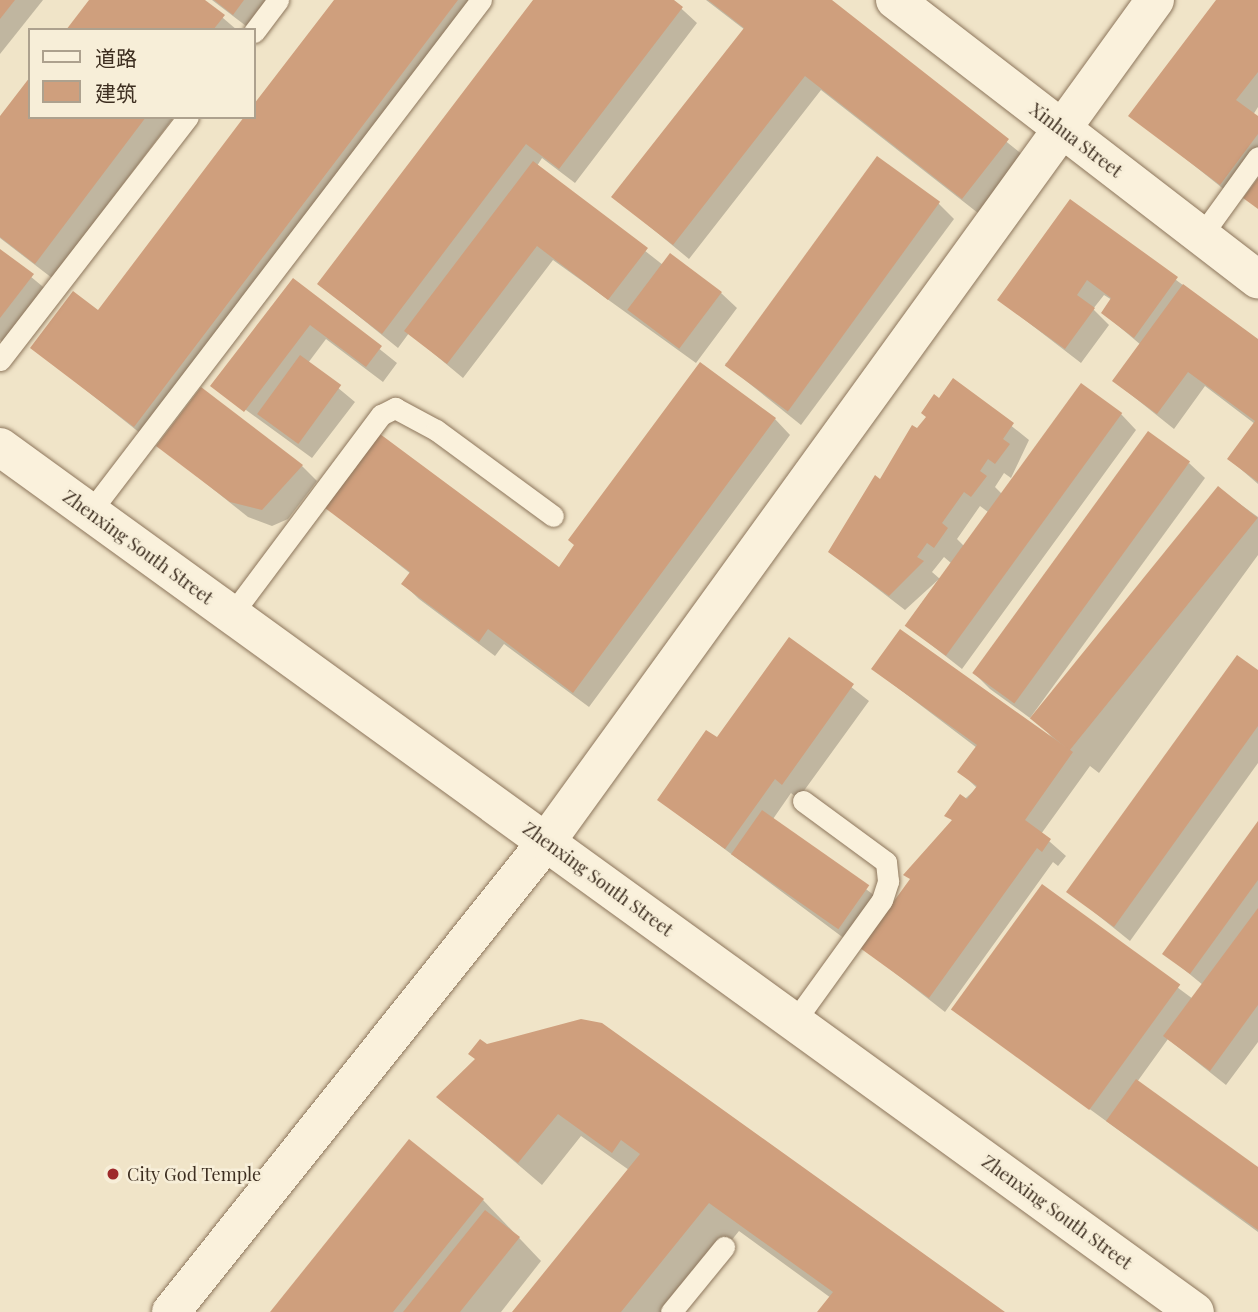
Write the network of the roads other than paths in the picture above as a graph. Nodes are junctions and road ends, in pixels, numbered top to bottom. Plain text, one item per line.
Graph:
1 (278, 0) edge
2 (481, 0) edge
3 (895, 0) edge
4 (1155, 0) edge
5 (256, 29) edge
6 (186, 119) edge
7 (1062, 130) junction
8 (1258, 157) edge
9 (1201, 236) junction
10 (1258, 280) edge
11 (0, 360) edge
12 (0, 447) edge
13 (90, 512) junction
14 (553, 516) dead end
15 (232, 614) junction
16 (803, 801) dead end
17 (546, 842) junction
18 (794, 1022) junction
19 (724, 1247) dead end
20 (172, 1312) edge
21 (671, 1312) edge
22 (1195, 1312) edge

1 - 5 lane
2 - 13 lane
3 - 7 street, Xinhua Street
4 - 7 street
6 - 11 lane
7 - 9 street, Xinhua Street
7 - 17 street
8 - 9 lane
9 - 10 street, Xinhua Street
12 - 13 street, Zhenxing South Street
13 - 15 street, Zhenxing South Street
14 - 15 lane
15 - 17 street, Zhenxing South Street
16 - 18 lane
17 - 18 street, Zhenxing South Street
17 - 20 street
18 - 22 street, Zhenxing South Street
19 - 21 lane

